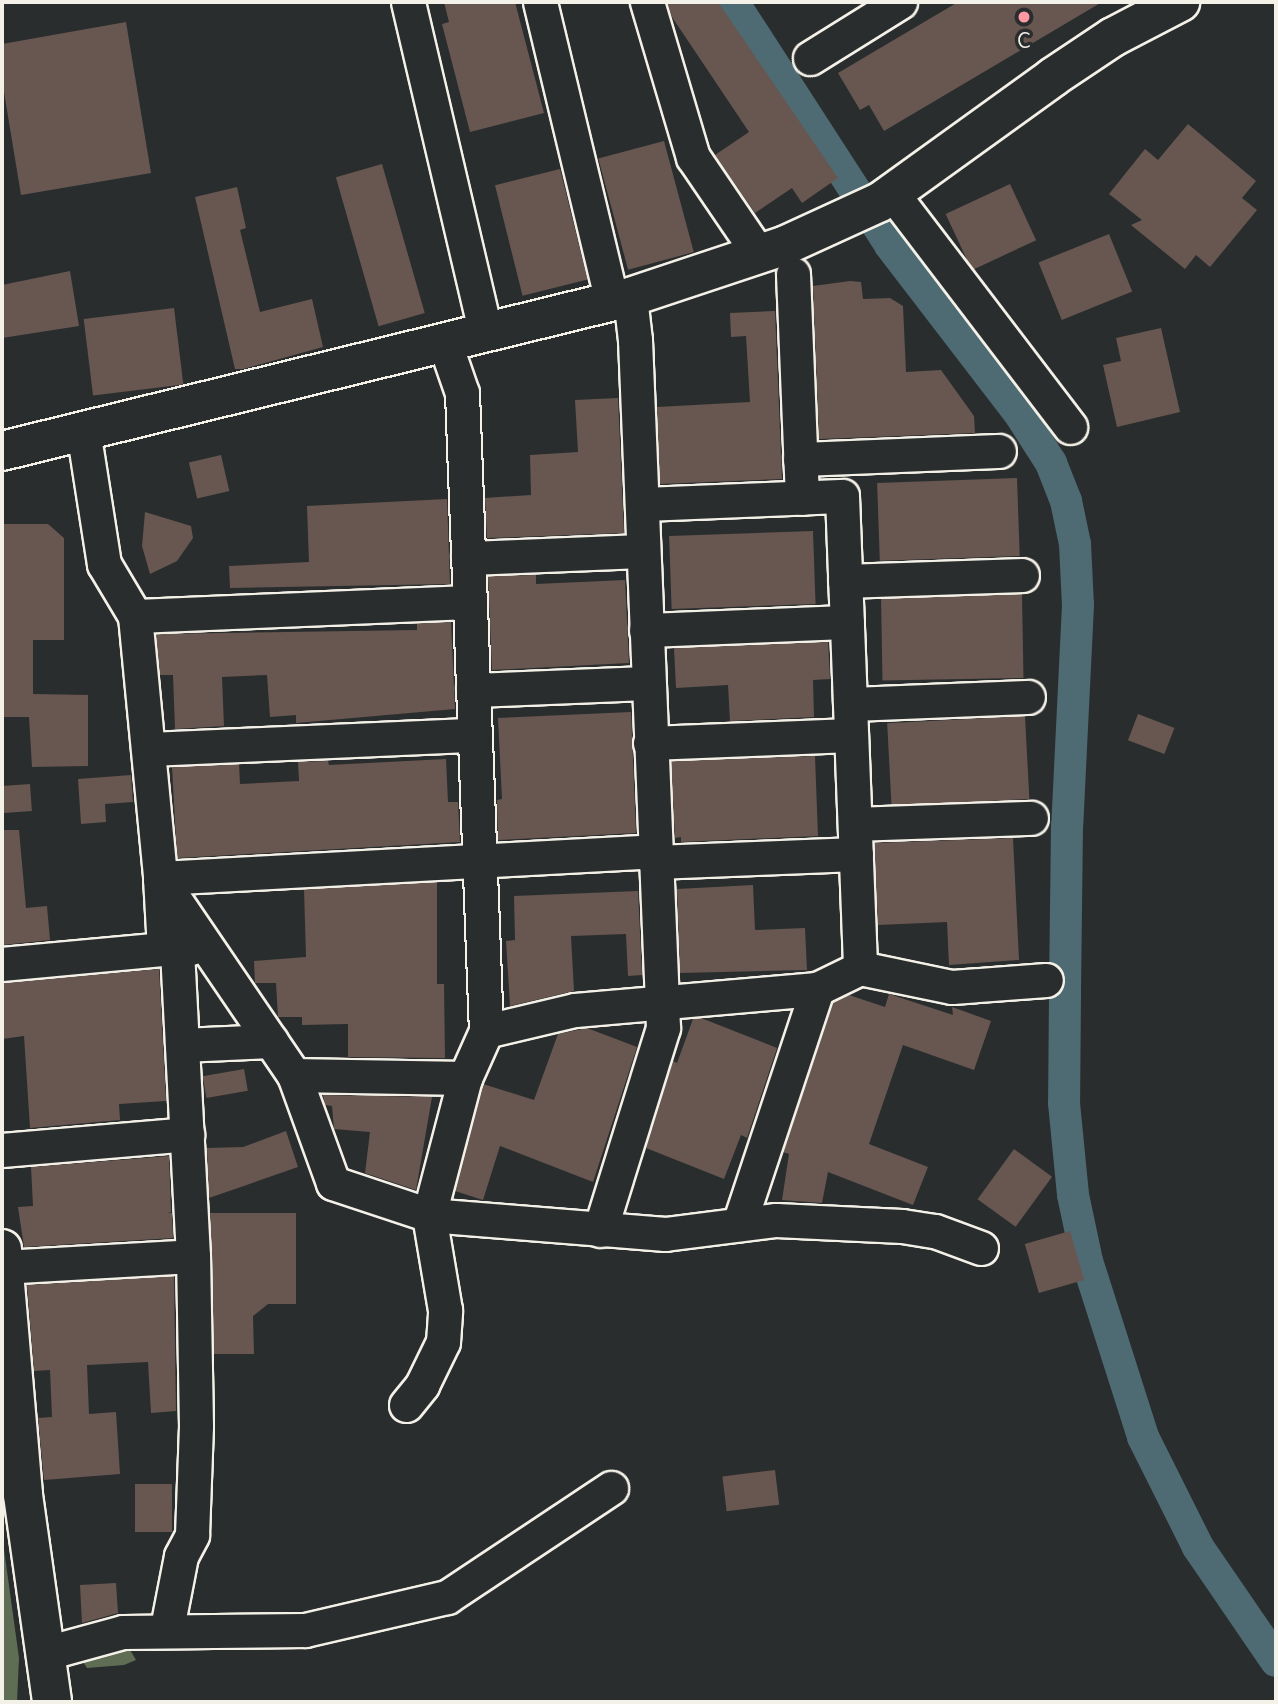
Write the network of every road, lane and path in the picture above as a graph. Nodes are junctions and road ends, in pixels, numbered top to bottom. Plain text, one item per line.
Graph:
1 (408, 2) edge
2 (540, 2) edge
3 (647, 2) edge
4 (900, 2) edge
5 (1158, 7) edge
6 (810, 58) dead end
7 (892, 193) junction
8 (759, 254) junction
9 (793, 274) dead end
10 (621, 299) junction
11 (485, 331) junction
12 (444, 341) junction
13 (1070, 427) dead end
14 (83, 430) junction
15 (2, 451) edge
16 (999, 451) dead end
17 (841, 457) junction
18 (800, 459) junction
19 (842, 496) junction
20 (802, 498) junction
21 (642, 504) junction
22 (643, 551) junction
23 (468, 558) junction
24 (104, 564) junction
25 (1022, 575) dead end
26 (845, 582) junction
27 (470, 602) junction
28 (135, 616) junction
29 (847, 622) junction
30 (646, 630) junction
31 (141, 674) junction
32 (648, 683) junction
33 (473, 690) junction
34 (1028, 696) dead end
35 (850, 719) junction
36 (474, 736) junction
37 (650, 743) junction
38 (149, 748) junction
39 (1031, 818) dead end
40 (855, 839) junction
41 (654, 856) junction
42 (479, 860) junction
43 (160, 878) junction
44 (182, 948) junction
45 (2, 964) edge
46 (860, 968) junction
47 (1046, 980) dead end
48 (817, 989) junction
49 (660, 1000) junction
50 (485, 1031) junction
51 (271, 1041) junction
52 (182, 1045) junction
53 (294, 1076) junction
54 (465, 1078) junction
55 (187, 1134) junction
56 (2, 1150) edge
57 (429, 1215) junction
58 (739, 1224) junction
59 (600, 1230) junction
60 (982, 1248) dead end
61 (193, 1256) junction
62 (2, 1258) edge
63 (406, 1405) dead end
64 (611, 1488) dead end
65 (167, 1628) junction
66 (46, 1653) junction
67 (52, 1702) edge

1 - 11 street
2 - 10 street
3 - 8 street
4 - 6 street
5 - 7 main road
7 - 8 main road
7 - 13 street
8 - 10 main road
9 - 18 street
10 - 11 main road
10 - 21 street
11 - 12 main road
12 - 14 main road
12 - 23 street
14 - 15 main road
14 - 24 street
16 - 17 street
17 - 18 street
17 - 19 street
18 - 20 street
19 - 20 street
19 - 26 street
20 - 21 street
21 - 22 street
22 - 23 street
22 - 30 street
23 - 27 street
24 - 28 street
24 - 31 street
25 - 26 street
26 - 29 street
27 - 28 street
27 - 33 street
28 - 31 street
29 - 30 street
29 - 35 street
30 - 32 street
31 - 38 street
32 - 33 street
32 - 37 street
33 - 36 street
34 - 35 street
35 - 37 street
35 - 40 street
36 - 38 street
36 - 42 street
37 - 41 street
38 - 43 street
39 - 40 street
40 - 41 street
40 - 46 street
41 - 42 street
41 - 49 street
42 - 43 street
42 - 50 street
43 - 44 street
44 - 45 street
44 - 51 street
44 - 52 street
46 - 47 street
46 - 48 street
48 - 49 street
48 - 58 street
49 - 50 street
49 - 59 street
50 - 54 street
51 - 52 street
51 - 53 street
52 - 55 street
53 - 54 street
53 - 57 street
54 - 57 street
55 - 56 street
55 - 61 street
57 - 59 street
57 - 63 street
58 - 59 street
58 - 60 street
61 - 62 street
61 - 65 street
62 - 66 main road
64 - 65 street
65 - 66 street
66 - 67 main road

